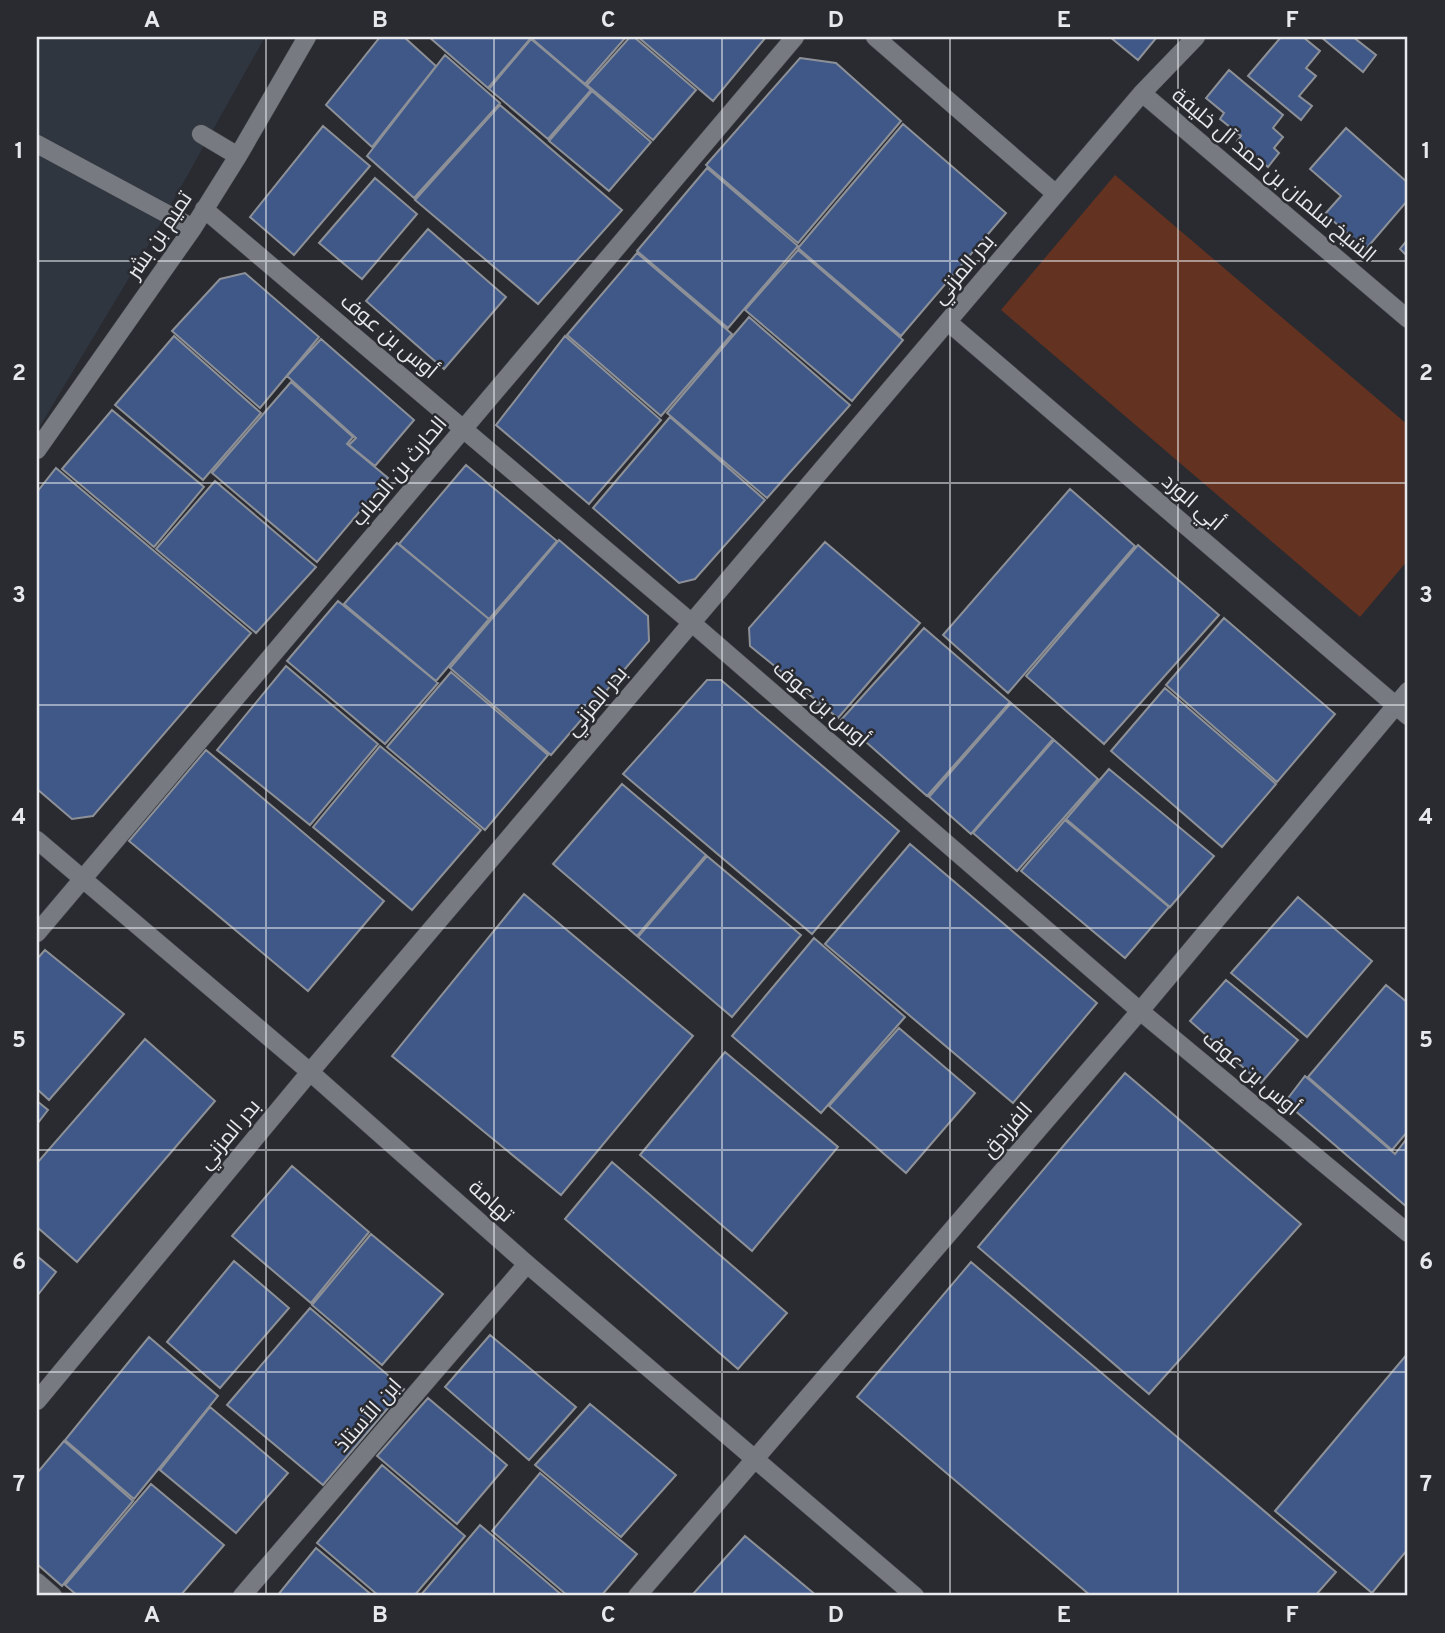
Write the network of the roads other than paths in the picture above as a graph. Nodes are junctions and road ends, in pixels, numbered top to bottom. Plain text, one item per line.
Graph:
1 (307, 37) edge
2 (795, 37) edge
3 (874, 37) edge
4 (1196, 37) edge
5 (1142, 93) junction
6 (201, 134) dead end
7 (37, 144) edge
8 (238, 156) junction
9 (1056, 194) junction
10 (204, 209) junction
11 (193, 228) junction
12 (1408, 319) edge
13 (948, 322) junction
14 (464, 429) junction
15 (37, 450) edge
16 (692, 623) junction
17 (1408, 691) edge
18 (1402, 711) edge
19 (37, 840) edge
20 (83, 878) junction
21 (37, 933) edge
22 (1140, 1011) junction
23 (310, 1072) junction
24 (1408, 1233) edge
25 (527, 1264) junction
26 (37, 1401) edge
27 (753, 1458) junction
28 (37, 1582) edge
29 (53, 1596) edge
30 (242, 1596) edge
31 (637, 1596) edge
32 (915, 1596) edge

1 - 8 street, تميم بن بشر
2 - 14 street, الحارث بن الحباب
3 - 9 street
4 - 5 street, بدر المزني
5 - 9 street, بدر المزني
5 - 12 street, الشيخ سلمان بن حمد آل خليفة
6 - 8 street
7 - 11 street
8 - 10 street, تميم بن بشر
9 - 13 street, بدر المزني
10 - 11 street, تميم بن بشر
10 - 14 street, أوس بن عوف
11 - 15 street, تميم بن بشر
13 - 16 street, بدر المزني
13 - 18 street, أبي الورد
14 - 16 street, أوس بن عوف
14 - 20 street, الحارث بن الحباب
16 - 22 street, أوس بن عوف
16 - 23 street, بدر المزني
17 - 18 street, الفرزدق
18 - 22 street, الفرزدق
19 - 20 street, تهامة
20 - 21 street, الحارث بن الحباب
20 - 23 street, تهامة
22 - 24 street, أوس بن عوف
22 - 27 street, الفرزدق
23 - 25 street, تهامة
23 - 26 street, بدر المزني
25 - 27 street, تهامة
25 - 30 street, ابن الأستاذ
27 - 31 street, الفرزدق
27 - 32 street, تهامة
28 - 29 street

